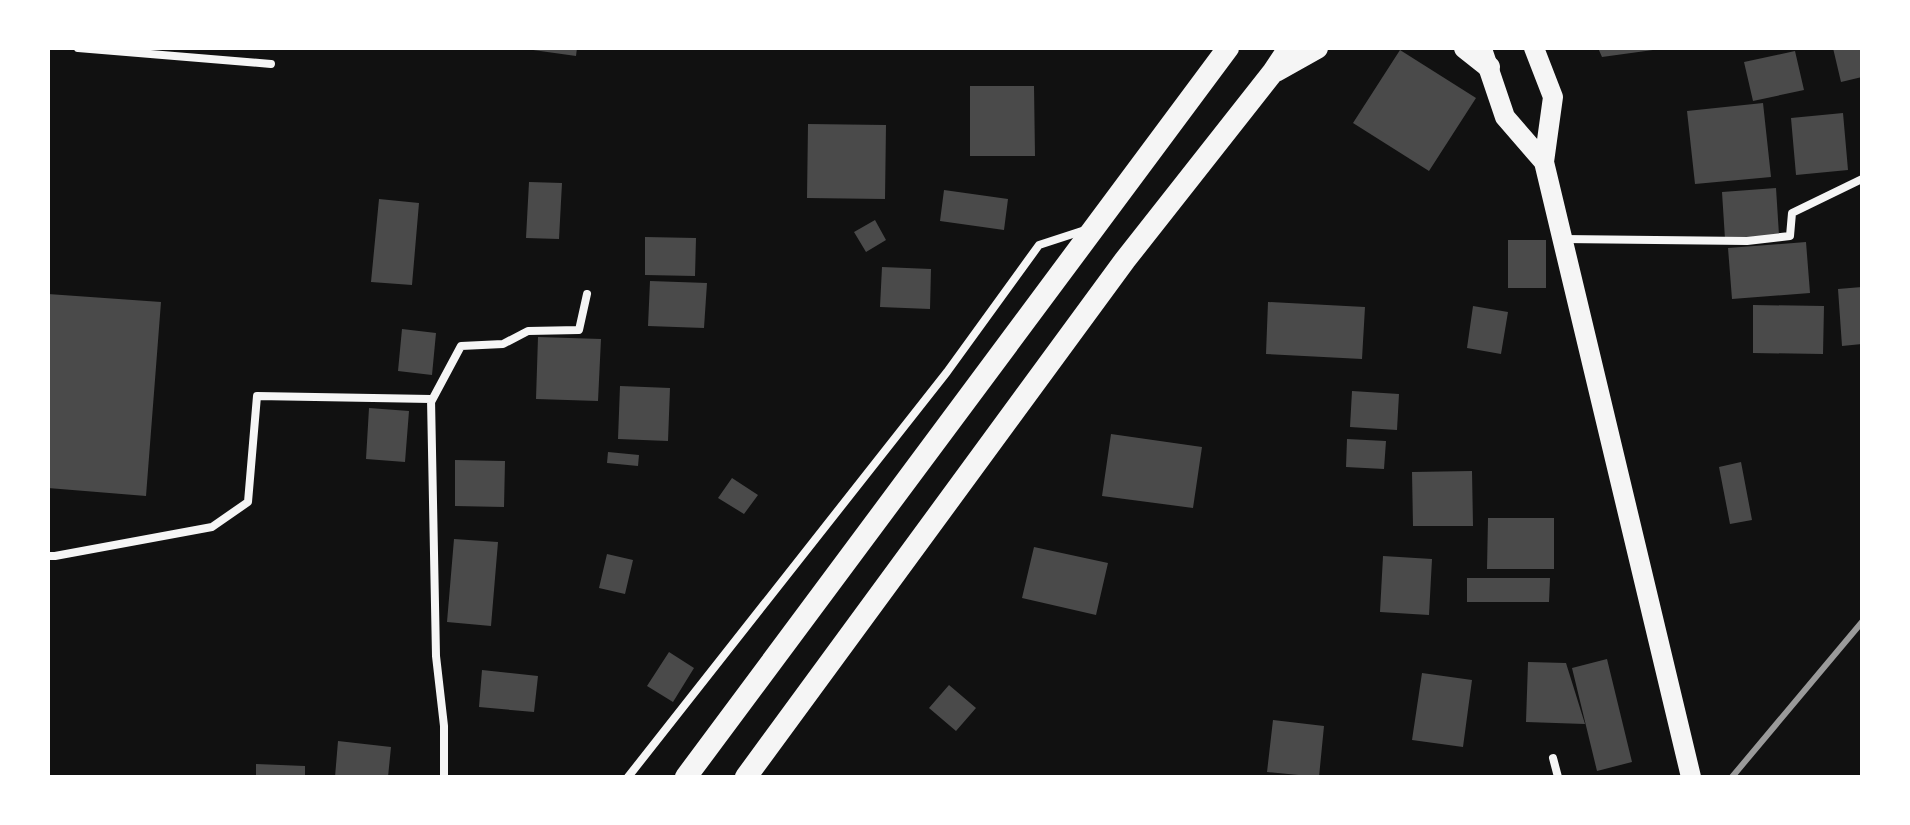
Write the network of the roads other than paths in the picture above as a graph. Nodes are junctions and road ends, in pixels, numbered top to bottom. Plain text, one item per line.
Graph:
1 (78, 48) edge
2 (1228, 48) edge
3 (1289, 48) edge
4 (1317, 48) edge
5 (1465, 48) edge
6 (1534, 48) edge
7 (1485, 57) edge
8 (271, 64) dead end
9 (1273, 72) junction
10 (1544, 162) junction
11 (1862, 179) edge
12 (1097, 226) junction
13 (1563, 239) junction
14 (587, 294) dead end
15 (431, 402) junction
16 (48, 556) edge
17 (1553, 758) dead end
18 (444, 777) edge
19 (628, 777) edge
20 (686, 777) edge
21 (746, 777) edge
22 (1558, 777) edge
23 (1691, 777) edge

1 - 8 street
2 - 12 highway
3 - 9 highway
4 - 9 highway
5 - 7 highway
6 - 10 main road
7 - 10 main road
9 - 21 highway
10 - 13 main road
11 - 13 street
12 - 19 street
12 - 20 highway
13 - 23 main road
14 - 15 street
15 - 16 street
15 - 18 street
17 - 22 street

